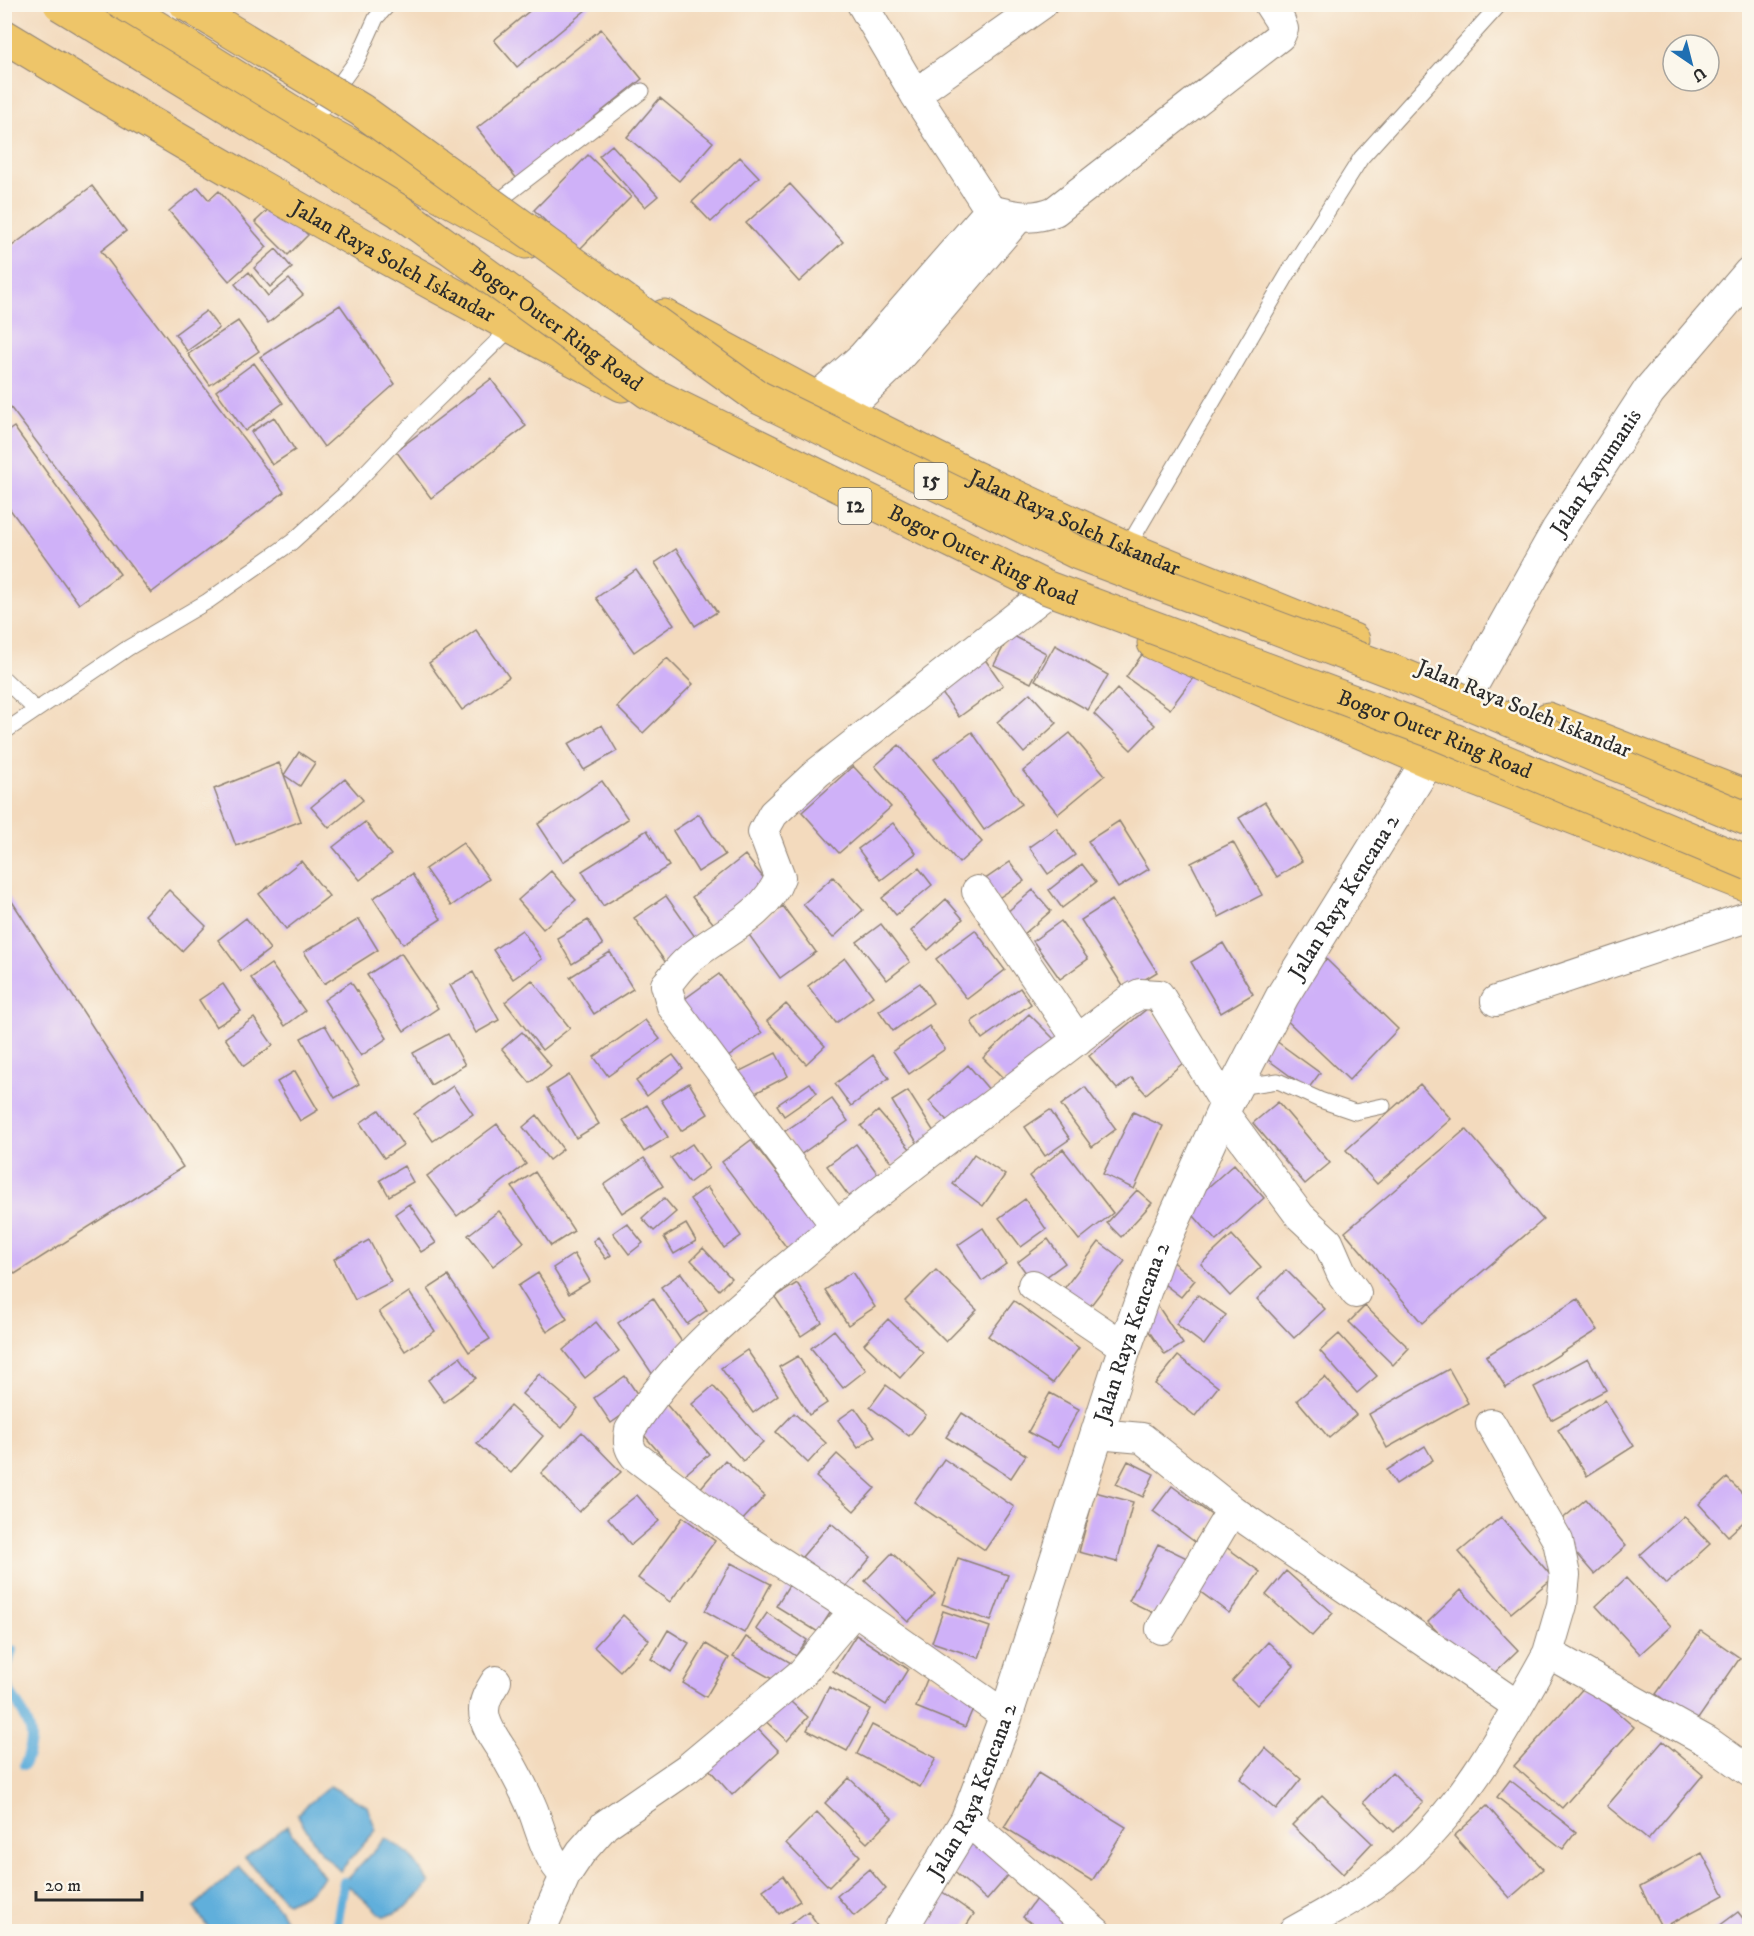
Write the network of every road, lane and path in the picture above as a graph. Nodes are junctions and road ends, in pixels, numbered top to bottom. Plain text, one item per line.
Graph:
1 (60, 4) edge
2 (186, 4) edge
3 (389, 4) edge
4 (862, 4) edge
5 (1042, 4) edge
6 (1269, 4) edge
7 (1500, 4) edge
8 (132, 8) edge
9 (4, 36) edge
10 (642, 91) dead end
11 (915, 94) junction
12 (311, 124) junction
13 (1004, 214) junction
14 (477, 216) junction
15 (1749, 273) edge
16 (512, 327) junction
17 (830, 405) junction
18 (1127, 548) junction
19 (1044, 595) junction
20 (4, 679) edge
21 (1470, 688) junction
22 (36, 710) junction
23 (4, 732) edge
24 (1428, 760) junction
25 (1749, 798) edge
26 (1749, 820) edge
27 (1749, 864) edge
28 (1749, 886) edge
29 (977, 891) dead end
30 (1747, 923) edge
31 (1496, 1001) dead end
32 (1078, 1040) junction
33 (1228, 1101) junction
34 (1383, 1106) dead end
35 (836, 1226) junction
36 (1033, 1285) dead end
37 (1356, 1293) dead end
38 (1125, 1347) junction
39 (1491, 1424) dead end
40 (1096, 1434) junction
41 (1232, 1510) junction
42 (855, 1610) junction
43 (1161, 1629) dead end
44 (1548, 1653) junction
45 (496, 1681) dead end
46 (1518, 1706) junction
47 (1006, 1716) junction
48 (1749, 1772) edge
49 (967, 1820) junction
50 (565, 1876) junction
51 (540, 1932) edge
52 (899, 1932) edge
53 (1096, 1932) edge
54 (1293, 1932) edge

1 - 27 highway, Bogor Outer Ring Road / 15, bridge
2 - 26 highway, Bogor Outer Ring Road / 15, bridge
3 - 12 lane
4 - 11 street
5 - 11 street
6 - 13 street
7 - 18 lane
8 - 12 highway, Jalan Raya Soleh Iskandar
9 - 16 highway, Jalan Raya Soleh Iskandar / 12
10 - 14 lane
11 - 13 street
12 - 14 highway, Jalan Raya Soleh Iskandar
13 - 17 street
14 - 17 highway, Jalan Raya Soleh Iskandar
15 - 21 street, Jalan Kayumanis
16 - 19 highway, Jalan Raya Soleh Iskandar / 12
16 - 22 lane
17 - 18 highway, Jalan Raya Soleh Iskandar
18 - 21 highway, Jalan Raya Soleh Iskandar
19 - 24 highway, Jalan Raya Soleh Iskandar / 12
19 - 35 street
20 - 22 lane
21 - 25 highway, Jalan Raya Soleh Iskandar
22 - 23 lane
24 - 28 highway, Jalan Raya Soleh Iskandar / 12
24 - 33 street, Jalan Raya Kencana 2
29 - 32 street
30 - 31 street
32 - 33 street
32 - 35 street
33 - 34 lane
33 - 37 street
33 - 38 street, Jalan Raya Kencana 2
35 - 42 street
36 - 38 street
38 - 40 street, Jalan Raya Kencana 2
39 - 44 street
40 - 41 street
40 - 47 street, Jalan Raya Kencana 2
41 - 43 street
41 - 46 street
42 - 47 street
42 - 50 street
44 - 46 street
44 - 48 street
45 - 50 street
46 - 54 street
47 - 49 street, Jalan Raya Kencana 2
49 - 52 street, Jalan Raya Kencana 2
49 - 53 street
50 - 51 street

